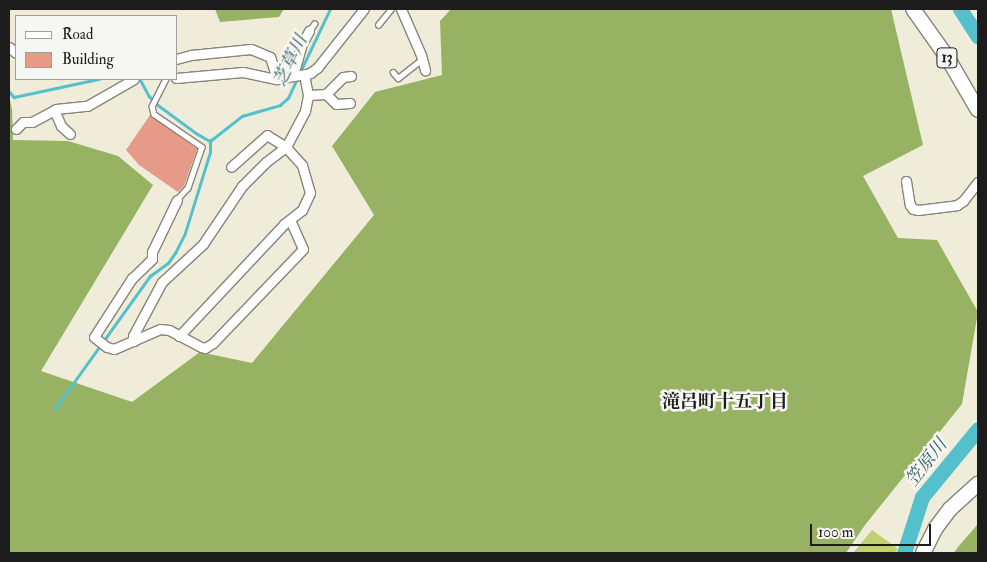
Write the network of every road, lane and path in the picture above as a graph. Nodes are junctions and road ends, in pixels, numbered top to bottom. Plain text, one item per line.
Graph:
1 (364, 9) edge
2 (391, 9) edge
3 (401, 9) edge
4 (913, 9) edge
5 (378, 25) dead end
6 (311, 28) dead end
7 (178, 58) edge
8 (422, 59) junction
9 (425, 70) dead end
10 (393, 72) dead end
11 (304, 74) junction
12 (293, 75) junction
13 (351, 76) dead end
14 (178, 78) edge
15 (277, 79) junction
16 (132, 80) edge
17 (165, 80) edge
18 (326, 94) junction
19 (308, 95) junction
20 (350, 103) dead end
21 (54, 110) junction
22 (978, 110) edge
23 (16, 129) dead end
24 (70, 134) dead end
25 (286, 147) junction
26 (231, 167) dead end
27 (906, 181) dead end
28 (978, 182) edge
29 (177, 200) joint
30 (290, 220) junction
31 (179, 336) junction
32 (134, 341) junction
33 (978, 484) edge
34 (923, 553) edge

1 - 11 street
2 - 5 lane
3 - 8 street
4 - 22 main road, 13
6 - 12 street
7 - 15 street
8 - 9 street
8 - 10 lane
11 - 12 street
11 - 19 street
12 - 15 street
13 - 18 street
14 - 15 street
16 - 21 street
17 - 29 lane
18 - 19 street
18 - 20 street
19 - 25 street
21 - 23 street
21 - 24 street
25 - 26 street
25 - 30 street
25 - 32 street
27 - 28 street
29 - 32 street
30 - 31 street
30 - 31 street
31 - 32 street
33 - 34 main road

